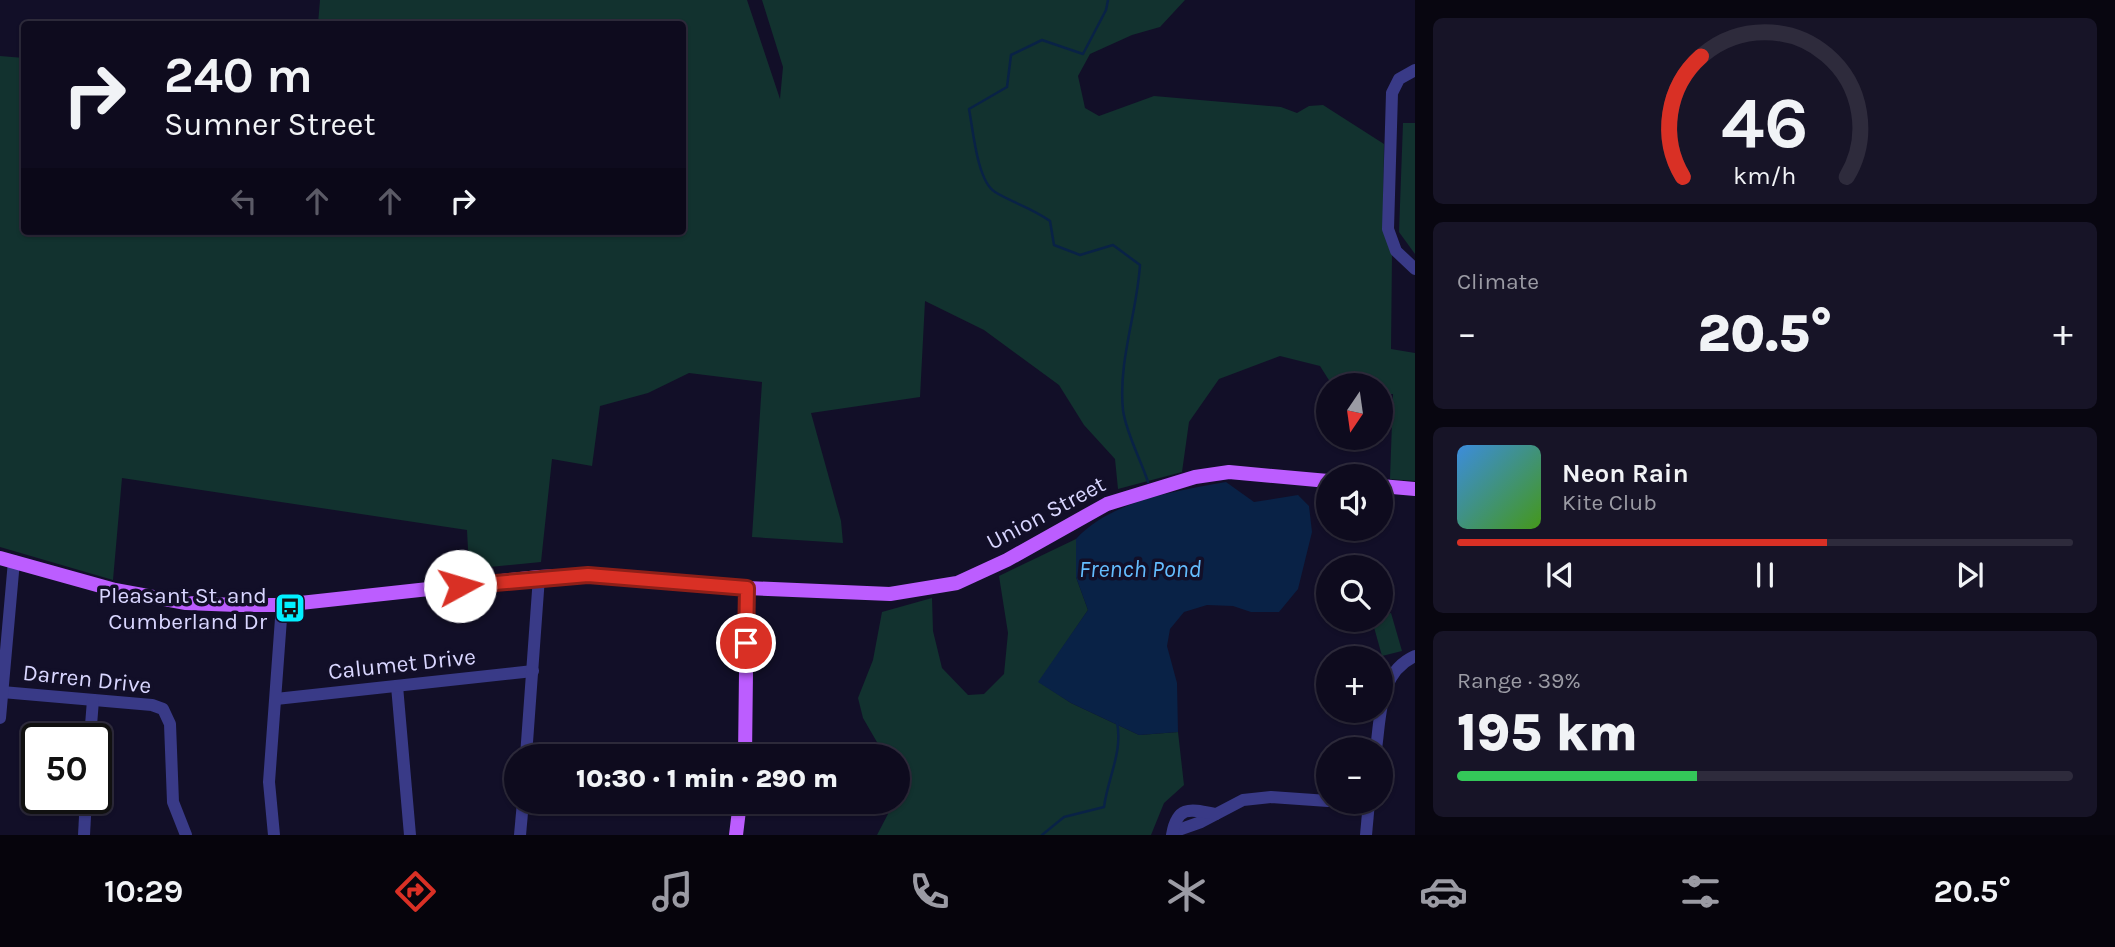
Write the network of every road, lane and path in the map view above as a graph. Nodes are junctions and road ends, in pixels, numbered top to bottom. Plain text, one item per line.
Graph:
1 (1415, 70) edge
2 (1415, 78) edge
3 (1415, 261) edge
4 (1415, 269) edge
5 (1316, 480) edge
6 (1393, 487) edge
7 (1415, 489) edge
8 (7, 560) edge
9 (539, 577) junction
10 (747, 588) junction
11 (282, 605) junction
12 (4, 615) edge
13 (1415, 656) edge
14 (533, 671) junction
15 (397, 686) junction
16 (2, 692) junction
17 (276, 699) junction
18 (93, 700) junction
19 (0, 718) edge
20 (91, 723) edge
21 (1378, 737) edge
22 (527, 744) edge
23 (745, 744) edge
24 (1316, 800) edge
25 (85, 814) edge
26 (522, 814) edge
27 (739, 814) edge
28 (1368, 814) edge
29 (1172, 834) edge
30 (84, 835) edge
31 (186, 835) edge
32 (274, 835) edge
33 (410, 835) edge
34 (520, 835) edge
35 (736, 835) edge
36 (1366, 835) edge

1 - 4 street
2 - 3 street
5 - 10 main road, Union Street
6 - 7 main road
8 - 11 main road, Union Street
8 - 12 street
9 - 10 main road, Union Street
9 - 11 main road, Union Street
9 - 14 street
10 - 23 main road
11 - 17 street
12 - 16 street
13 - 21 street
14 - 15 street, Calumet Drive
14 - 22 street
15 - 17 street, Calumet Drive
15 - 33 street
16 - 18 street, Darren Drive
16 - 19 street
17 - 32 street
18 - 20 street
18 - 31 street, Darren Drive
24 - 29 street
25 - 30 street
26 - 34 street
27 - 35 main road
28 - 36 street

